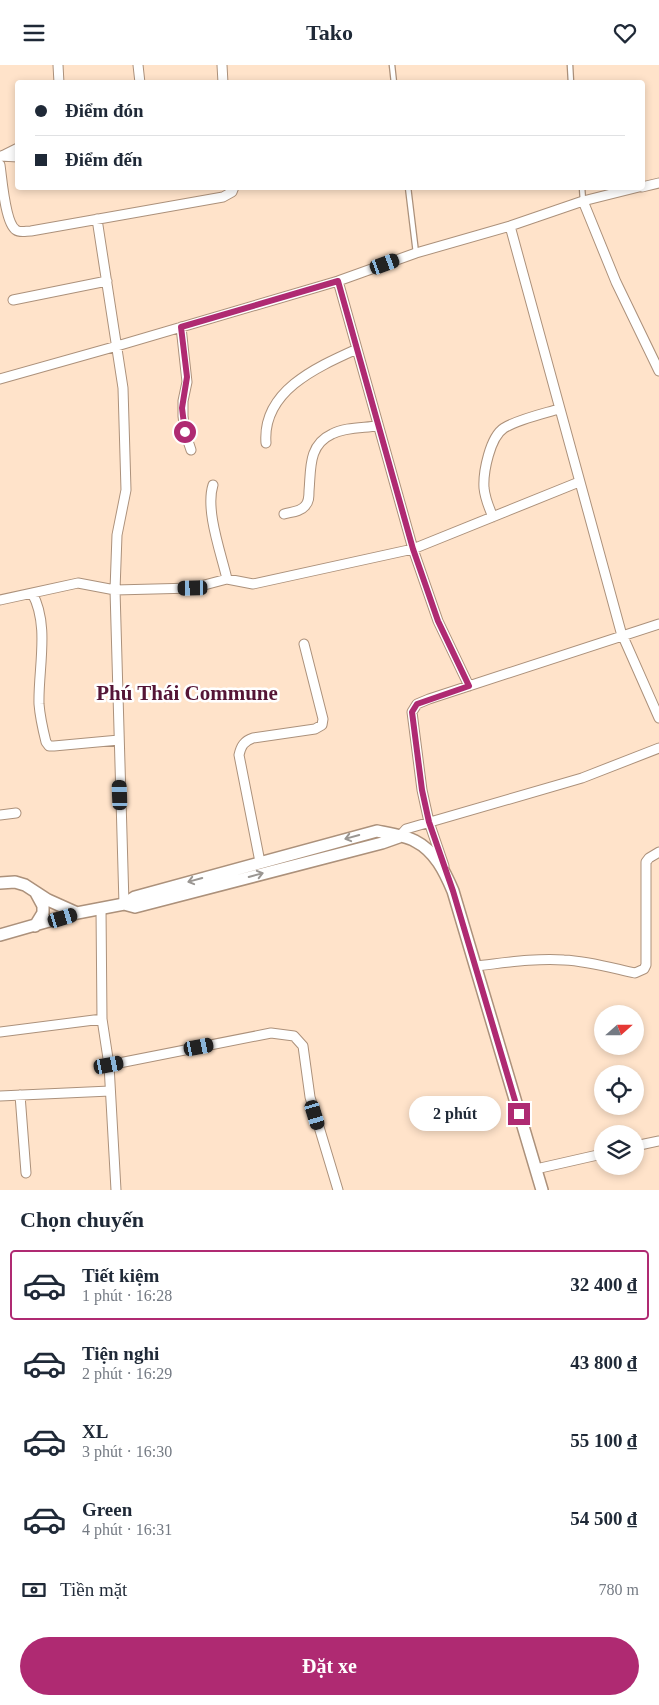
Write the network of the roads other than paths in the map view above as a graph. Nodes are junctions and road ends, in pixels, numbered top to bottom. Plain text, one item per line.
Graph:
1 (58, 65) edge
2 (138, 65) edge
3 (222, 65) edge
4 (392, 65) edge
5 (570, 65) edge
6 (59, 80) edge
7 (140, 80) edge
8 (223, 80) edge
9 (394, 80) edge
10 (571, 80) edge
11 (15, 149) edge
12 (2, 155) edge
13 (15, 157) edge
14 (0, 165) edge
15 (659, 183) edge
16 (645, 186) edge
17 (233, 190) edge
18 (408, 190) edge
19 (582, 190) edge
20 (629, 190) edge
21 (583, 201) junction
22 (97, 219) junction
23 (510, 226) junction
24 (416, 253) junction
25 (107, 281) junction
26 (338, 281) junction
27 (13, 301) dead end
28 (181, 327) junction
29 (117, 347) junction
30 (357, 349) junction
31 (659, 371) edge
32 (0, 379) edge
33 (559, 409) junction
34 (378, 426) junction
35 (266, 443) dead end
36 (191, 450) dead end
37 (579, 482) junction
38 (213, 485) dead end
39 (284, 514) dead end
40 (493, 517) junction
41 (413, 549) junction
42 (227, 579) junction
43 (115, 590) junction
44 (32, 593) junction
45 (0, 600) edge
46 (659, 624) edge
47 (623, 636) junction
48 (304, 644) dead end
49 (469, 686) junction
50 (659, 718) edge
51 (119, 740) junction
52 (659, 748) edge
53 (16, 813) dead end
54 (0, 815) edge
55 (429, 822) junction
56 (398, 837) junction
57 (659, 853) edge
58 (260, 862) junction
59 (446, 873) junction
60 (0, 883) edge
61 (35, 891) junction
62 (124, 904) junction
63 (101, 909) junction
64 (77, 913) junction
65 (35, 926) junction
66 (0, 935) edge
67 (475, 966) junction
68 (102, 1019) junction
69 (0, 1032) edge
70 (109, 1065) junction
71 (110, 1091) junction
72 (20, 1095) junction
73 (0, 1096) edge
74 (659, 1141) edge
75 (644, 1144) edge
76 (594, 1156) edge
77 (536, 1169) junction
78 (26, 1173) dead end
79 (116, 1190) edge
80 (338, 1190) edge
81 (542, 1190) edge

1 - 6 street
2 - 7 street
3 - 8 street
4 - 9 lane
5 - 10 lane
11 - 12 street
12 - 13 street
14 - 22 street
15 - 16 street
17 - 22 street
18 - 24 lane
19 - 21 lane
20 - 21 street
21 - 23 street
21 - 31 street
22 - 25 street
23 - 24 street
23 - 33 street
24 - 26 street
25 - 27 street
25 - 29 street
26 - 28 street
26 - 30 street
28 - 29 street
28 - 36 street
29 - 32 street
29 - 43 street
30 - 34 street
30 - 35 street
33 - 37 street
33 - 40 street
34 - 39 street
34 - 41 street
37 - 40 street
37 - 47 street
38 - 42 street
40 - 41 street
41 - 42 street
41 - 49 street
42 - 43 street
43 - 44 street
43 - 51 street
44 - 45 street
44 - 51 street
46 - 47 street
47 - 49 street
47 - 50 street
48 - 58 street
49 - 55 street
51 - 62 street
52 - 55 street
53 - 54 street
55 - 56 street
55 - 59 street
56 -> 58 street
56 - 59 street
62 -> 56 street
57 - 67 street
58 -> 62 street
59 - 67 street
60 - 61 street
61 - 64 street
61 - 65 street
62 - 63 street
63 - 64 street
63 - 68 street
64 - 65 street
65 - 66 street
67 - 77 street
68 - 69 street
68 - 70 street
70 - 71 street
70 - 80 street
71 - 72 street
71 - 79 street
72 - 73 street
72 - 78 street
74 - 75 street
76 - 77 street
77 - 81 street

